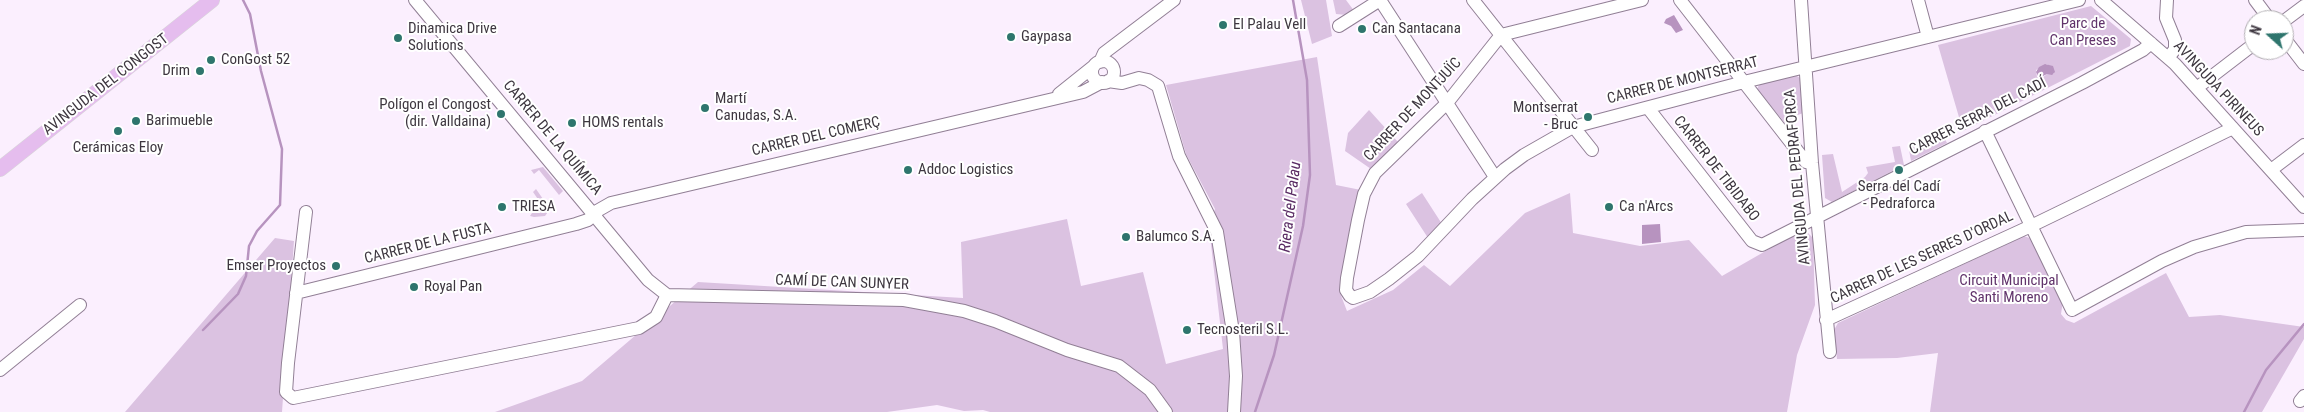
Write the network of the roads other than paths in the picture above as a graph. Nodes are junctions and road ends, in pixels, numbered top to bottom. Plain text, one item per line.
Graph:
1 (201, 0) edge
2 (212, 0) edge
3 (415, 0) edge
4 (1167, 0) edge
5 (1174, 0) edge
6 (1380, 0) edge
7 (1473, 0) edge
8 (1642, 0) edge
9 (1680, 0) edge
10 (1801, 0) edge
11 (1918, 0) edge
12 (2079, 0) edge
13 (2101, 0) edge
14 (2167, 0) edge
15 (1158, 13) junction
16 (1340, 26) dead end
17 (1501, 35) junction
18 (1928, 37) junction
19 (2151, 43) junction
20 (2294, 51) edge
21 (2244, 52) edge
22 (2169, 57) junction
23 (2304, 64) edge
24 (1806, 67) junction
25 (1105, 71) junction
26 (1744, 82) junction
27 (2198, 87) junction
28 (1048, 100) junction
29 (1447, 103) junction
30 (1648, 108) junction
31 (1573, 127) junction
32 (1810, 128) junction
33 (2233, 128) junction
34 (1985, 131) junction
35 (1788, 138) junction
36 (2304, 145) edge
37 (1592, 150) dead end
38 (1811, 158) junction
39 (0, 161) edge
40 (0, 169) edge
41 (2271, 170) junction
42 (1495, 177) junction
43 (2304, 207) edge
44 (306, 212) dead end
45 (594, 213) junction
46 (1817, 218) junction
47 (2031, 226) junction
48 (2304, 230) edge
49 (296, 293) junction
50 (667, 295) junction
51 (1350, 296) joint
52 (80, 305) dead end
53 (1826, 320) junction
54 (1830, 352) dead end
55 (0, 370) edge
56 (1166, 412) edge
57 (1234, 412) edge

1 - 39 main road, AVINGUDA DEL CONGOST
2 - 40 main road, AVINGUDA DEL CONGOST
3 - 45 street, CARRER DE LA QUÍMICA
4 - 15 street
5 - 15 street
6 - 16 street
6 - 29 street
7 - 17 street
8 - 17 street
9 - 26 street
10 - 24 street, AVINGUDA DEL PEDRAFORCA
11 - 18 street
12 - 18 street, CARRER DE MONTSERRAT
13 - 19 street, AVINGUDA PIRINEUS
14 - 22 street
15 - 25 street
17 - 29 street, CARRER DE MONTJUÏC
17 - 31 street
18 - 24 street, CARRER DE MONTSERRAT
19 - 22 street, AVINGUDA PIRINEUS
19 - 34 street, CARRER SERRA DEL CADÍ
20 - 23 street
21 - 27 street
22 - 27 street, AVINGUDA PIRINEUS
24 - 26 street, CARRER DE MONTSERRAT
24 - 32 street, AVINGUDA DEL PEDRAFORCA
25 - 28 street, CARRER DEL COMERÇ
25 - 28 street, CARRER DEL COMERÇ
25 - 57 street, CARRER DEL COMERÇ
26 - 30 street, CARRER DE MONTSERRAT
26 - 35 street
27 - 33 street, AVINGUDA PIRINEUS
28 - 45 street, CARRER DEL COMERÇ
29 - 42 street
29 - 51 street, CARRER DE MONTJUÏC
30 - 31 street, CARRER DE MONTSERRAT
30 - 46 street, CARRER DE TIBIDABO
31 - 37 street
31 - 42 street, CARRER DE MONTSERRAT
32 - 35 street
32 - 38 street, AVINGUDA DEL PEDRAFORCA
33 - 41 street, AVINGUDA PIRINEUS
33 - 47 street, CARRER DE LES SERRES D'ORDAL
34 - 46 street, CARRER SERRA DEL CADÍ
34 - 47 street
35 - 38 street
36 - 41 street
38 - 46 street, AVINGUDA DEL PEDRAFORCA
41 - 43 street, AVINGUDA PIRINEUS
42 - 51 street, CARRER DE MONTSERRAT
44 - 49 street
45 - 49 street, CARRER DE LA FUSTA
45 - 50 street, CARRER DE LA QUÍMICA
46 - 53 street, AVINGUDA DEL PEDRAFORCA
47 - 48 street
47 - 53 street, CARRER DE LES SERRES D'ORDAL
49 - 50 street
50 - 56 street, CAMÍ DE CAN SUNYER
52 - 55 street
53 - 54 street, AVINGUDA DEL PEDRAFORCA

